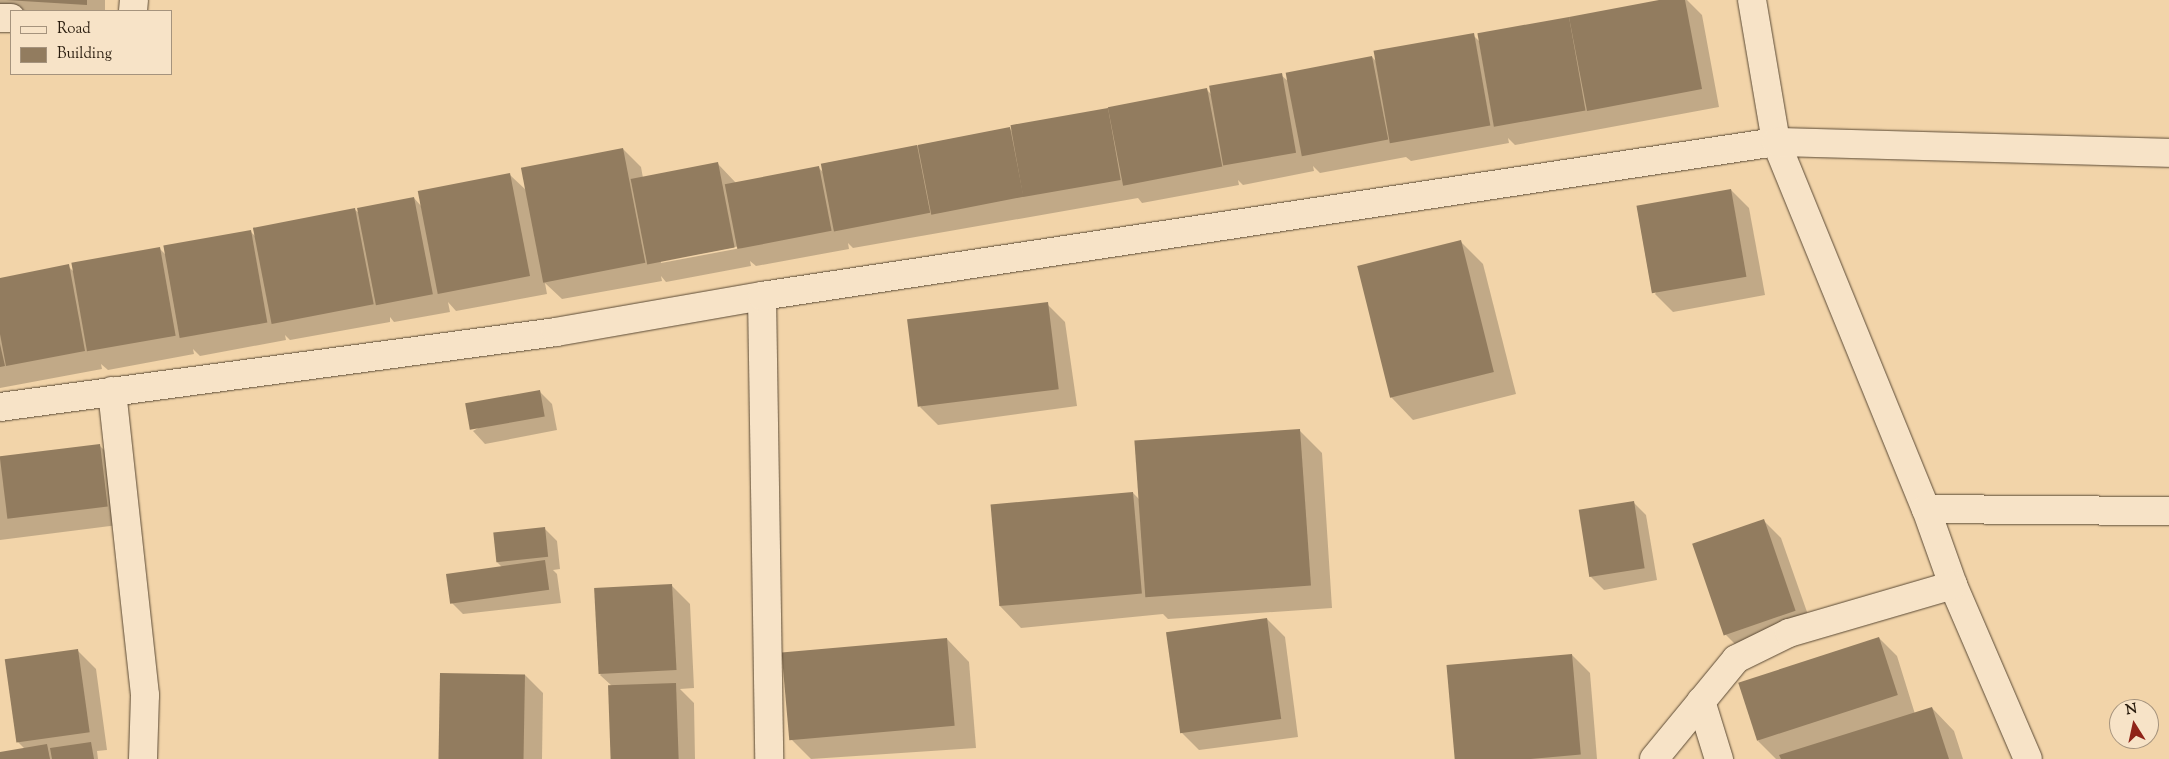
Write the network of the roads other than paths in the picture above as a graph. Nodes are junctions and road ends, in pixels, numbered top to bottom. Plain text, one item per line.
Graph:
1 (1752, 0) edge
2 (1776, 142) junction
3 (2169, 153) edge
4 (762, 296) junction
5 (112, 391) junction
6 (0, 407) edge
7 (1926, 509) junction
8 (2169, 511) edge
9 (1953, 585) junction
10 (1701, 701) junction
11 (144, 759) edge
12 (769, 759) edge
13 (1654, 759) edge
14 (1719, 759) edge
15 (2028, 759) edge

1 - 2 street
2 - 3 street
2 - 4 street
2 - 7 street
4 - 5 street
4 - 12 street
5 - 6 street
5 - 11 street
7 - 8 street
7 - 9 street
9 - 10 street
9 - 15 street
10 - 13 street
10 - 14 street

